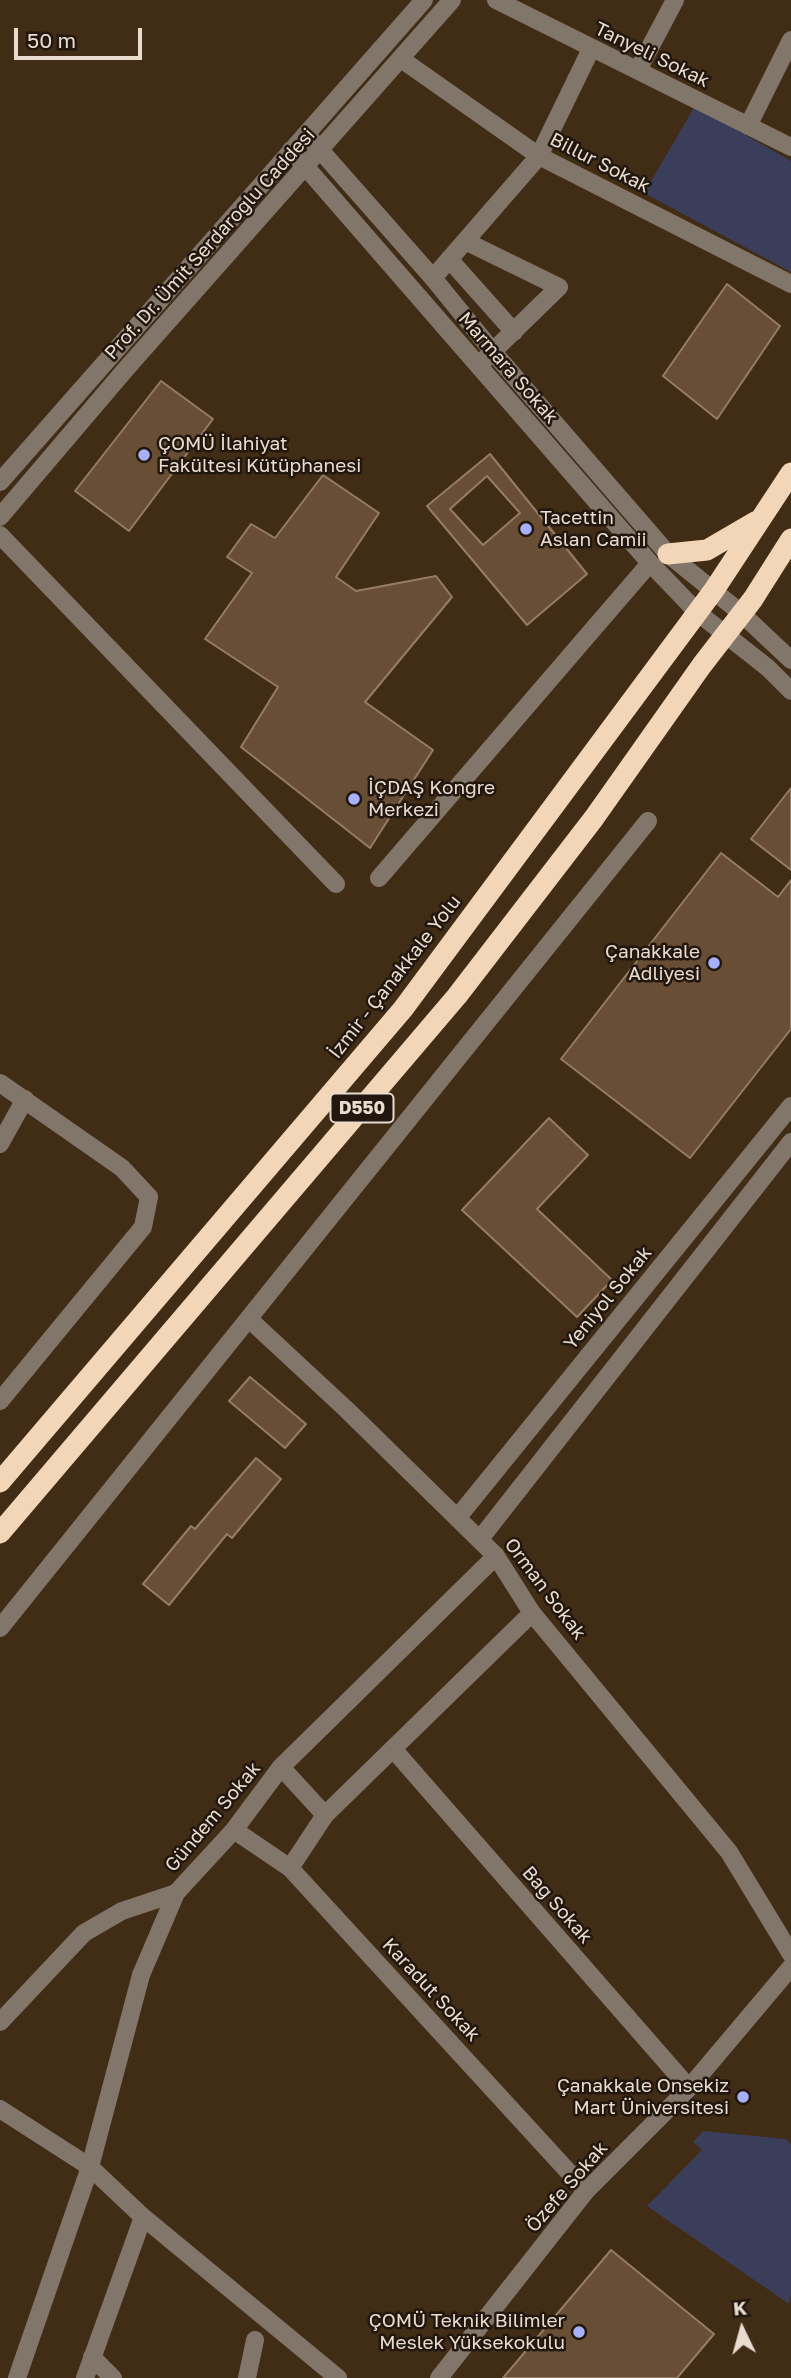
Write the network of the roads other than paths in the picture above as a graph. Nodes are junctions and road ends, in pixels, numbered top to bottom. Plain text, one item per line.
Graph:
1 (424, 0) edge
2 (452, 0) edge
3 (496, 0) edge
4 (675, 0) edge
5 (791, 40) edge
6 (591, 49) junction
7 (401, 59) junction
8 (638, 70) junction
9 (748, 126) junction
10 (306, 134) junction
11 (791, 148) edge
12 (291, 150) junction
13 (321, 151) junction
14 (539, 156) junction
15 (305, 167) junction
16 (465, 241) junction
17 (449, 259) junction
18 (433, 278) junction
19 (791, 284) edge
20 (514, 332) junction
21 (494, 352) junction
22 (478, 365) junction
23 (791, 473) edge
24 (0, 482) edge
25 (0, 517) edge
26 (763, 517) junction
27 (0, 535) edge
28 (791, 539) edge
29 (659, 559) junction
30 (714, 590) junction
31 (697, 612) junction
32 (741, 613) junction
33 (725, 635) junction
34 (791, 660) edge
35 (791, 691) edge
36 (648, 821) dead end
37 (379, 877) dead end
38 (336, 884) dead end
39 (0, 1083) edge
40 (25, 1099) junction
41 (791, 1106) edge
42 (791, 1142) edge
43 (0, 1144) edge
44 (248, 1319) junction
45 (0, 1401) edge
46 (0, 1482) edge
47 (458, 1517) junction
48 (0, 1533) edge
49 (480, 1539) junction
50 (496, 1556) junction
51 (531, 1613) junction
52 (0, 1628) edge
53 (394, 1750) junction
54 (281, 1767) junction
55 (325, 1815) junction
56 (234, 1830) junction
57 (290, 1868) junction
58 (176, 1893) junction
59 (791, 1954) edge
60 (791, 1967) edge
61 (0, 2022) edge
62 (689, 2088) junction
63 (0, 2109) edge
64 (90, 2167) junction
65 (586, 2191) junction
66 (143, 2217) junction
67 (255, 2340) dead end
68 (92, 2357) junction
69 (17, 2378) edge
70 (85, 2378) edge
71 (113, 2378) edge
72 (247, 2378) edge
73 (338, 2378) edge
74 (439, 2378) edge

1 - 10 street, Prof. Dr. Ümit Serdaroğlu Caddesi
2 - 7 street, Prof. Dr. Ümit Serdaroğlu Caddesi
3 - 6 street, Tanyeli Sokak
4 - 8 street
5 - 9 street
6 - 8 street, Tanyeli Sokak
6 - 14 street
7 - 13 street, Prof. Dr. Ümit Serdaroğlu Caddesi
7 - 14 street, Billur Sokak
8 - 9 street, Tanyeli Sokak
9 - 11 street, Tanyeli Sokak
10 - 12 street, Prof. Dr. Ümit Serdaroğlu Caddesi
10 - 13 street, Marmara Sokak
12 - 15 street, Marmara Sokak
12 - 24 street, Prof. Dr. Ümit Serdaroğlu Caddesi
13 - 15 street, Prof. Dr. Ümit Serdaroğlu Caddesi
13 - 18 street, Marmara Sokak
14 - 16 street
14 - 19 street, Billur Sokak
15 - 22 street, Marmara Sokak
15 - 25 street, Prof. Dr. Ümit Serdaroğlu Caddesi
16 - 17 street
16 - 20 street
17 - 18 street
17 - 20 street
18 - 21 street, Marmara Sokak
20 - 21 street
21 - 22 street
21 - 29 street, Marmara Sokak
22 - 29 street, Marmara Sokak
23 - 26 highway, İzmir - Çanakkale Yolu / D550
26 - 29 highway
26 - 30 highway, İzmir - Çanakkale Yolu / D550
27 - 38 street
28 - 32 highway, D550
29 - 30 street, Marmara Sokak
29 - 31 street, Marmara Sokak
29 - 37 street
30 - 31 highway, İzmir - Çanakkale Yolu / D550
30 - 32 street, Marmara Sokak
31 - 33 street
31 - 46 highway, İzmir - Çanakkale Yolu / D550
32 - 33 highway, D550
32 - 34 street
33 - 35 street
33 - 48 highway, D550
36 - 44 street
39 - 40 street
40 - 43 street
40 - 45 street
41 - 47 street, Yeniyol Sokak
42 - 49 street
44 - 47 street, Orman Sokak
44 - 52 street
47 - 49 street, Orman Sokak
49 - 50 street, Orman Sokak
50 - 51 street, Orman Sokak
50 - 54 street, Gündem Sokak
51 - 53 street
51 - 59 street, Orman Sokak
53 - 55 street
53 - 62 street, Bağ Sokak
54 - 55 street
54 - 56 street, Gündem Sokak
55 - 57 street
56 - 57 street, Karadut Sokak
56 - 58 street, Gündem Sokak
57 - 65 street, Karadut Sokak
58 - 61 street
58 - 64 street, Gündem Sokak
60 - 62 street, Özefe Sokak
62 - 65 street, Özefe Sokak
63 - 64 street
64 - 66 street
64 - 69 street, Gündem Sokak
65 - 74 street, Özefe Sokak
66 - 68 street
66 - 73 street
67 - 72 street
68 - 70 street
68 - 71 street

